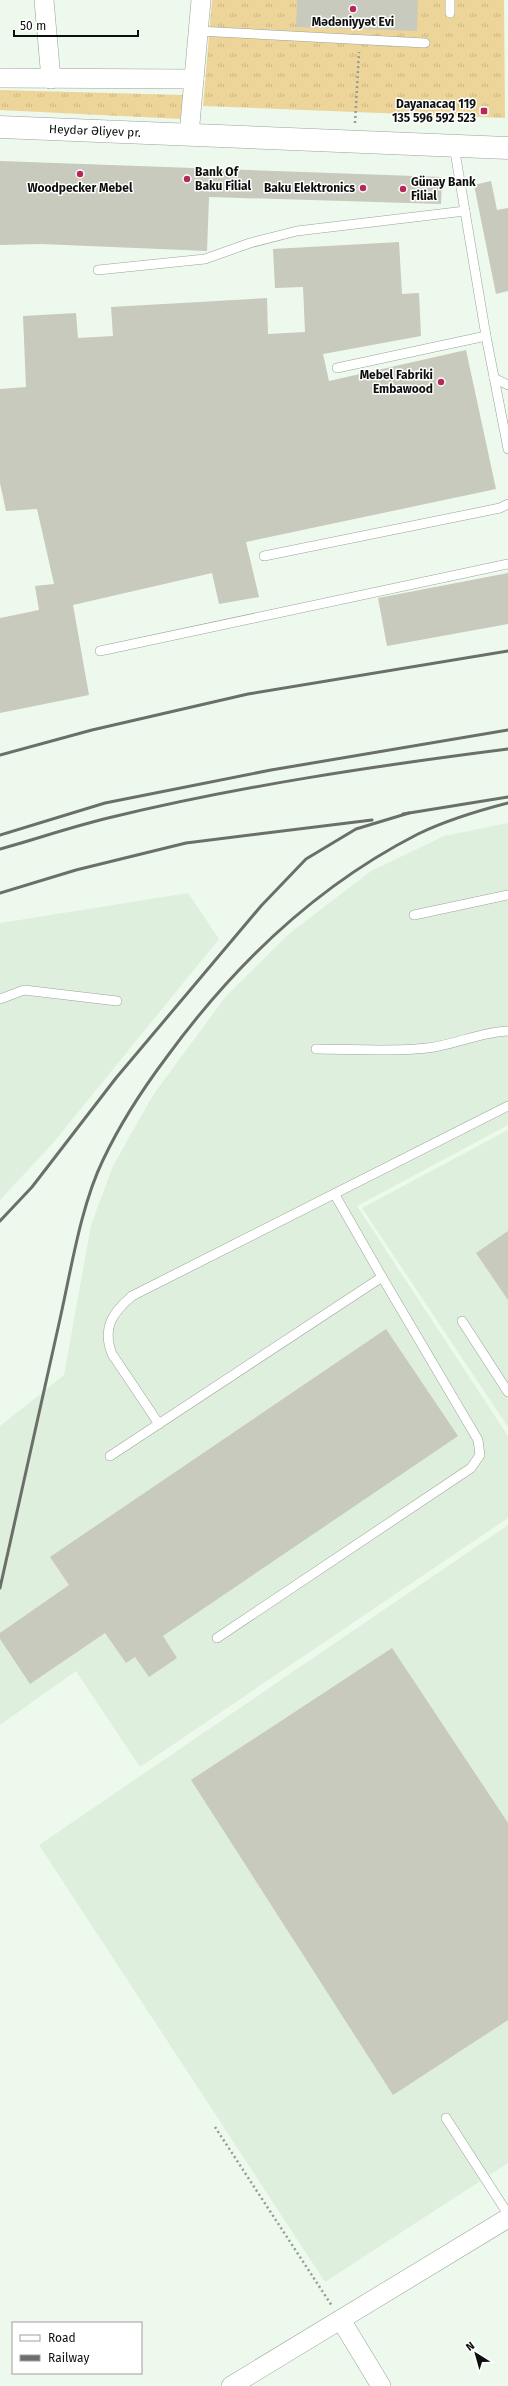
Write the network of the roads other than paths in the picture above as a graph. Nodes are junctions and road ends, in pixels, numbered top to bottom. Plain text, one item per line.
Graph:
1 (44, 0) edge
2 (201, 0) edge
3 (450, 0) edge
4 (450, 13) dead end
5 (198, 31) junction
6 (425, 43) dead end
7 (0, 78) edge
8 (51, 79) junction
9 (194, 79) junction
10 (0, 127) edge
11 (189, 135) junction
12 (454, 146) junction
13 (508, 148) edge
14 (465, 211) junction
15 (98, 270) dead end
16 (486, 336) junction
17 (336, 368) dead end
18 (494, 378) junction
19 (508, 385) edge
20 (508, 449) edge
21 (508, 504) edge
22 (264, 556) dead end
23 (508, 564) edge
24 (100, 651) dead end
25 (508, 895) edge
26 (414, 915) dead end
27 (0, 998) edge
28 (117, 1001) dead end
29 (508, 1031) edge
30 (316, 1048) dead end
31 (508, 1106) edge
32 (335, 1194) junction
33 (382, 1277) junction
34 (462, 1321) dead end
35 (508, 1392) edge
36 (159, 1424) junction
37 (110, 1456) dead end
38 (217, 1638) dead end
39 (446, 2118) dead end
40 (508, 2214) edge
41 (508, 2218) edge
42 (341, 2320) junction
43 (231, 2386) edge
44 (381, 2386) edge

1 - 8 street
2 - 5 street
3 - 4 lane
5 - 6 lane
5 - 9 street
7 - 8 street
8 - 9 street
9 - 11 street
10 - 11 main road, Heydər Əliyev pr.
11 - 12 main road, Heydər Əliyev pr.
12 - 13 main road, Heydər Əliyev pr.
12 - 14 lane
14 - 15 lane
14 - 16 lane
16 - 17 lane
16 - 18 lane
18 - 19 lane
18 - 20 lane
21 - 22 lane
23 - 24 lane
25 - 26 lane
27 - 28 lane
29 - 30 lane
31 - 32 lane
32 - 33 lane
32 - 36 lane
33 - 36 lane
33 - 38 lane
34 - 35 lane
36 - 37 lane
39 - 40 lane
41 - 42 street
42 - 43 street
42 - 44 street

